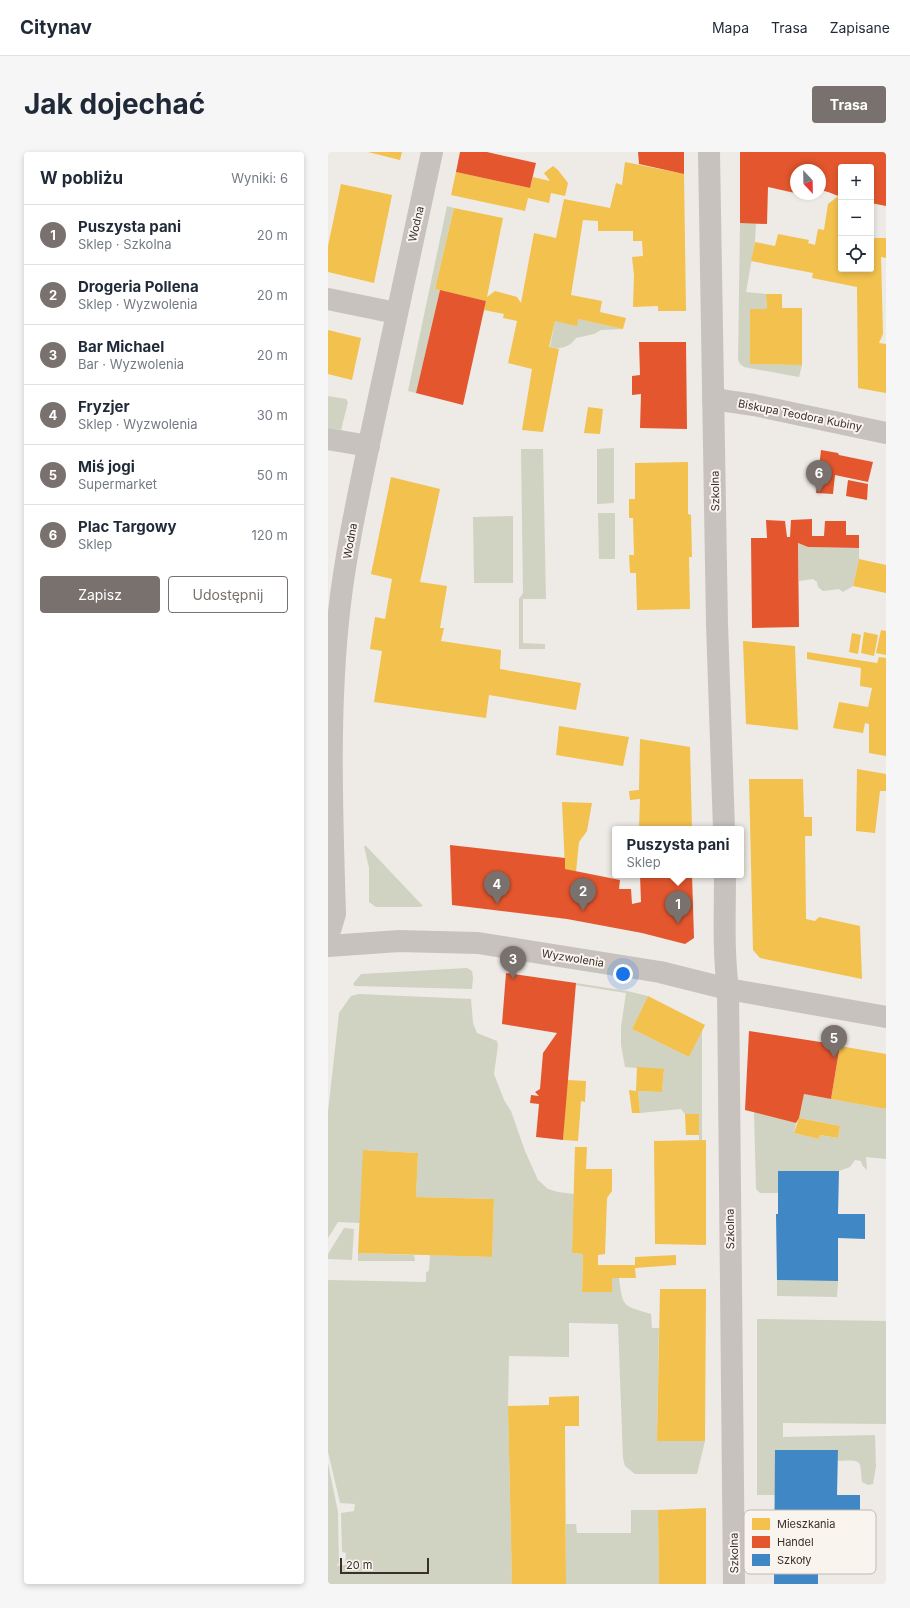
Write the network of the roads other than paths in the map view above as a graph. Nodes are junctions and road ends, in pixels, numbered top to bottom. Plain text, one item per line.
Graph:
1 (432, 152) edge
2 (710, 152) edge
3 (328, 299) edge
4 (396, 313) junction
5 (713, 399) junction
6 (886, 433) edge
7 (328, 438) edge
8 (368, 446) junction
9 (724, 826) edge
10 (725, 878) edge
11 (328, 936) edge
12 (328, 946) edge
13 (728, 989) junction
14 (886, 1017) edge
15 (734, 1584) edge

1 - 4 street, Wodna
2 - 5 street, Szkolna
3 - 4 street
4 - 8 street, Wodna
5 - 6 street, Biskupa Teodora Kubiny
5 - 9 street, Szkolna
7 - 8 street
8 - 11 street, Wodna
10 - 13 street, Szkolna
12 - 13 street, Wyzwolenia
13 - 14 street, Wyzwolenia
13 - 15 street, Szkolna

